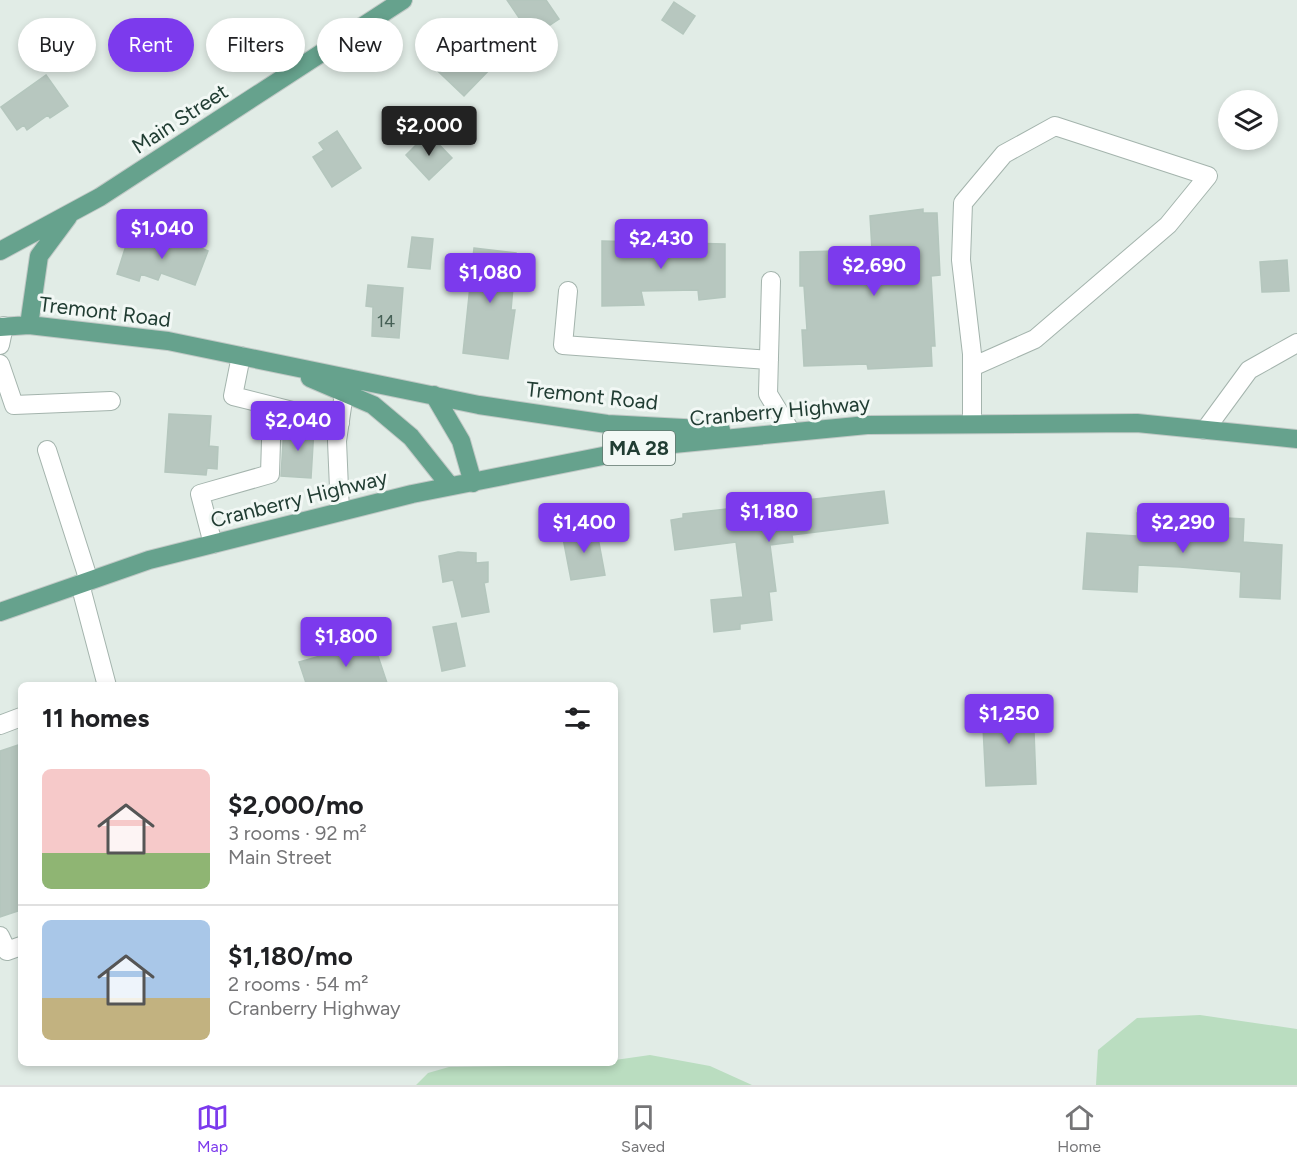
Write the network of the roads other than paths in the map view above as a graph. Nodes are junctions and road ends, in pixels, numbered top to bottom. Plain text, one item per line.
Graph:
1 (403, 0) edge
2 (70, 213) junction
3 (22, 240) junction
4 (0, 251) edge
5 (0, 264) edge
6 (771, 281) dead end
7 (568, 291) dead end
8 (29, 325) junction
9 (2, 327) edge
10 (1297, 344) edge
11 (0, 345) edge
12 (241, 356) junction
13 (769, 360) junction
14 (276, 363) junction
15 (0, 364) edge
16 (972, 367) junction
17 (344, 393) junction
18 (434, 395) junction
19 (111, 401) dead end
20 (272, 406) junction
21 (340, 423) junction
22 (972, 424) junction
23 (1205, 430) junction
24 (786, 433) junction
25 (1297, 439) edge
26 (47, 450) dead end
27 (473, 483) junction
28 (450, 486) junction
29 (340, 512) junction
30 (213, 544) junction
31 (85, 583) junction
32 (0, 612) edge
33 (106, 682) edge
34 (18, 718) edge
35 (0, 725) edge
36 (0, 936) edge
37 (18, 947) edge

1 - 2 main road, Main Street
2 - 3 main road, Main Street
2 - 8 main road, Main Street
3 - 4 main road, Main Street
3 - 5 main road, Main Street
6 - 13 lane
7 - 13 lane
8 - 9 main road, Tremont Road
8 - 12 main road, Tremont Road
9 - 11 lane
10 - 23 lane
12 - 14 main road, Tremont Road
12 - 20 lane
13 - 24 lane
14 - 17 main road, Tremont Road
14 - 18 main road, Tremont Road
15 - 19 lane
16 - 16 lane
16 - 22 lane
17 - 21 lane
17 - 28 main road, Tremont Road
18 - 24 main road, Tremont Road
18 - 27 main road
20 - 21 lane
20 - 30 lane
21 - 29 lane
22 - 23 main road, Cranberry Highway / MA 28
22 - 24 main road, Cranberry Highway / MA 28
23 - 25 main road, Cranberry Highway / MA 28
24 - 27 main road, Cranberry Highway / MA 28
26 - 31 lane
27 - 28 main road, Cranberry Highway / MA 28
28 - 29 main road, Cranberry Highway / MA 28
29 - 30 main road, Cranberry Highway / MA 28
30 - 31 main road, Cranberry Highway / MA 28
31 - 32 main road, Cranberry Highway / MA 28
31 - 33 lane
34 - 35 lane
36 - 37 lane

